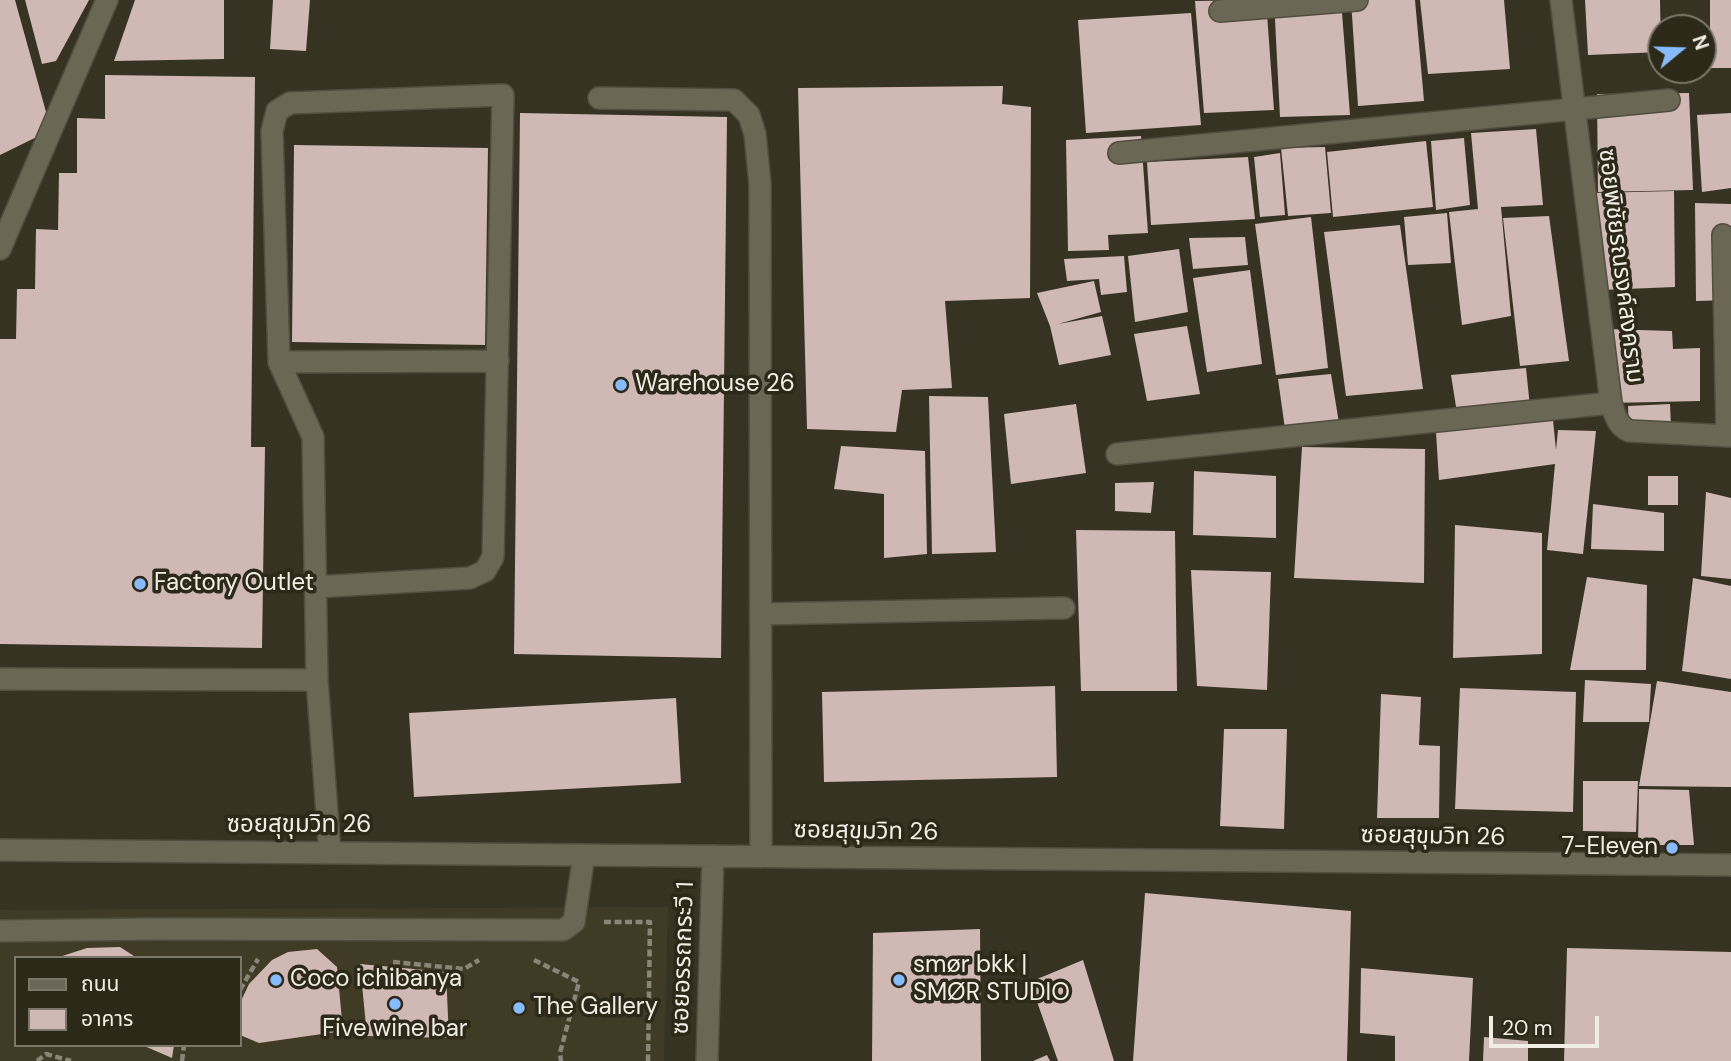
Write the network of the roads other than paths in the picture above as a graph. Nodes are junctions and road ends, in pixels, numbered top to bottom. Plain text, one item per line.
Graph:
1 (107, 0) edge
2 (1357, 0) edge
3 (1561, 0) edge
4 (1220, 11) dead end
5 (599, 98) dead end
6 (1669, 100) dead end
7 (1573, 109) junction
8 (1119, 153) dead end
9 (1723, 235) dead end
10 (0, 249) edge
11 (498, 361) junction
12 (279, 362) junction
13 (1611, 403) junction
14 (1729, 436) edge
15 (1117, 454) dead end
16 (315, 587) junction
17 (1064, 608) dead end
18 (762, 614) junction
19 (0, 679) edge
20 (317, 680) junction
21 (0, 850) edge
22 (330, 853) junction
23 (584, 855) junction
24 (713, 856) junction
25 (761, 857) junction
26 (1731, 866) edge
27 (0, 931) edge
28 (707, 1061) edge

1 - 10 street
2 - 4 street
3 - 7 street, ซอยพิชัยรณรงค์สงคราม
5 - 18 street
6 - 7 street
7 - 8 street
7 - 13 street, ซอยพิชัยรณรงค์สงคราม
9 - 14 street
11 - 12 street
11 - 12 street
11 - 16 street
12 - 16 street
13 - 14 street, ซอยพิชัยรณรงค์สงคราม
13 - 15 street
16 - 20 street
17 - 18 street
18 - 25 street
19 - 20 street
20 - 22 street
21 - 22 street, ซอยสุขุมวิท 26
22 - 23 street, ซอยสุขุมวิท 26
23 - 24 street, ซอยสุขุมวิท 26
23 - 27 street
24 - 25 street, ซอยสุขุมวิท 26
24 - 28 street, ซอยอรรถกระวี 1
25 - 26 street, ซอยสุขุมวิท 26

